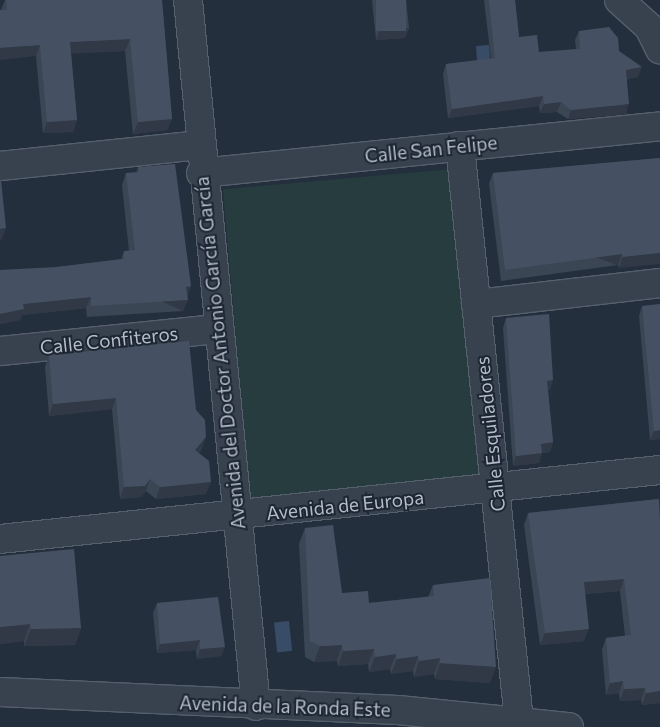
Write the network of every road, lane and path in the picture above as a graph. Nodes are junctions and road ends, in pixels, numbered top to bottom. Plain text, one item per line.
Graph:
1 (188, 0) edge
2 (619, 0) edge
3 (660, 50) edge
4 (660, 126) edge
5 (199, 145) junction
6 (460, 146) junction
7 (0, 166) edge
8 (201, 173) junction
9 (660, 283) edge
10 (476, 304) junction
11 (218, 329) junction
12 (0, 351) edge
13 (660, 470) edge
14 (495, 488) junction
15 (238, 517) junction
16 (0, 539) edge
17 (0, 692) edge
18 (256, 706) junction
19 (519, 721) junction
20 (569, 727) edge

1 - 5 street, Avenida del Doctor Antonio García García
2 - 3 street
4 - 6 street, Calle San Felipe
5 - 7 street
5 - 8 street, Avenida del Doctor Antonio García García
6 - 8 street, Calle San Felipe
6 - 10 street, Calle Esquiladores
8 - 11 street, Avenida del Doctor Antonio García García
9 - 10 street
10 - 14 street, Calle Esquiladores
11 - 12 street, Calle Confiteros
11 - 15 street, Avenida del Doctor Antonio García García
13 - 14 street, Avenida de Europa
14 - 15 street, Avenida de Europa
14 - 19 street, Calle Esquiladores
15 - 16 street, Avenida de Europa
15 - 18 street, Avenida del Doctor Antonio García García
17 - 18 street, Avenida de la Ronda Este
18 - 19 street, Avenida de la Ronda Este
19 - 20 street, Avenida de la Ronda Este

